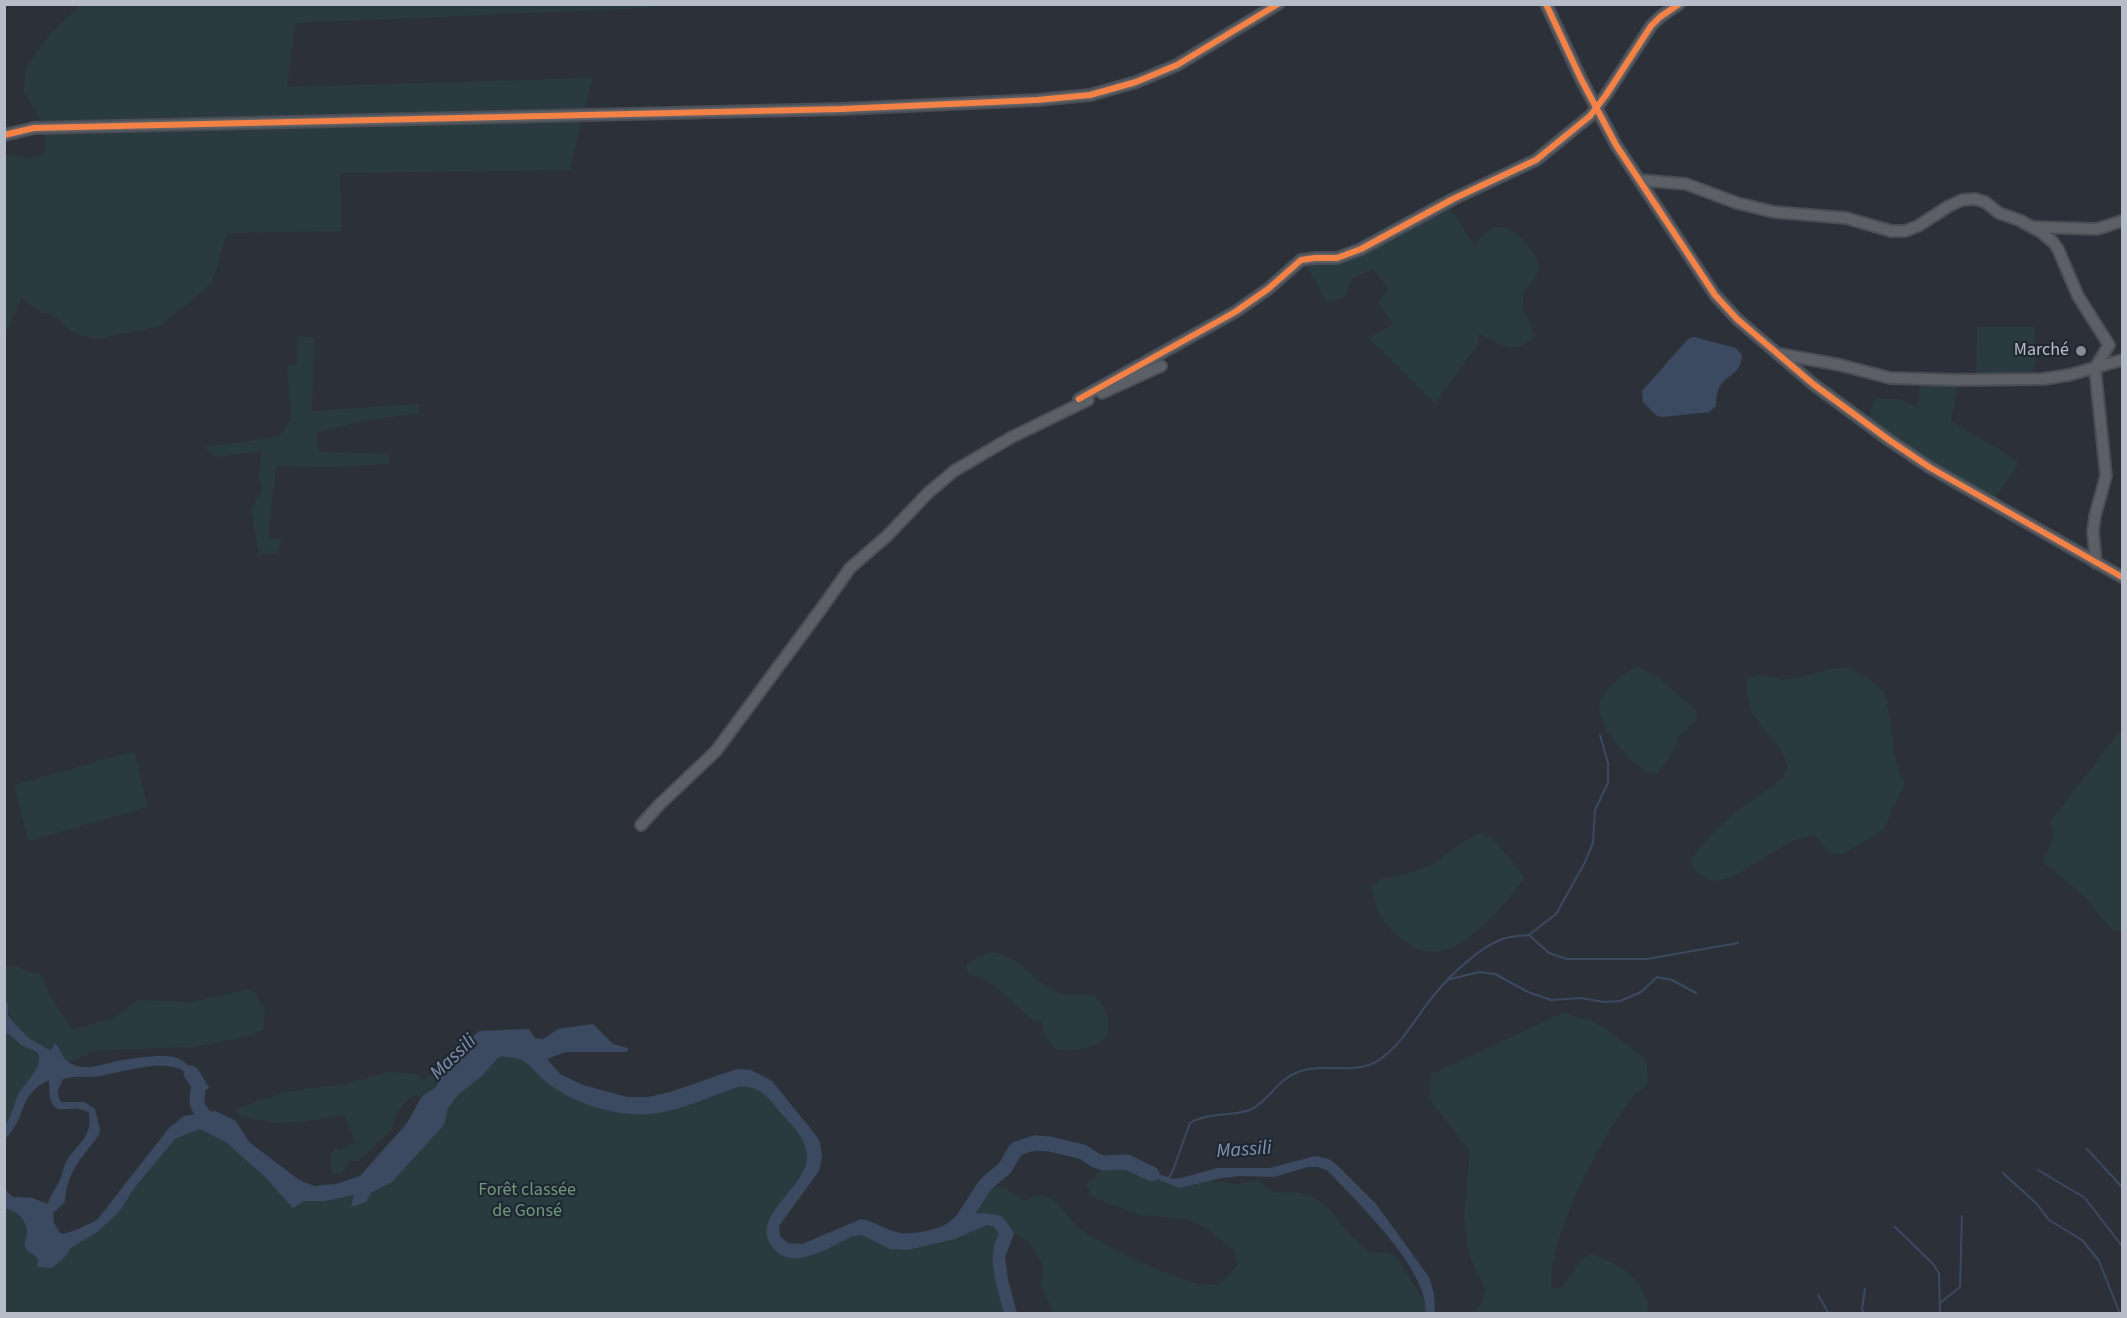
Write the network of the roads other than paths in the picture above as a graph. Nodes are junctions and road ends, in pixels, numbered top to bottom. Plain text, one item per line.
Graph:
1 (1278, 4) edge
2 (1546, 4) edge
3 (1679, 4) edge
4 (1597, 106) junction
5 (4, 135) edge
6 (1639, 180) junction
7 (2122, 221) edge
8 (2030, 226) junction
9 (1776, 354) junction
10 (2122, 360) edge
11 (1161, 366) dead end
12 (2095, 368) junction
13 (1079, 399) dead end
14 (2096, 563) junction
15 (2122, 578) edge
16 (641, 825) dead end

1 - 5 street
2 - 4 street
3 - 4 street
4 - 6 street
4 - 13 street
6 - 8 street
6 - 9 street
7 - 8 street
8 - 12 street
9 - 12 street
9 - 14 street
10 - 12 street
11 - 16 street
12 - 14 street
14 - 15 street

